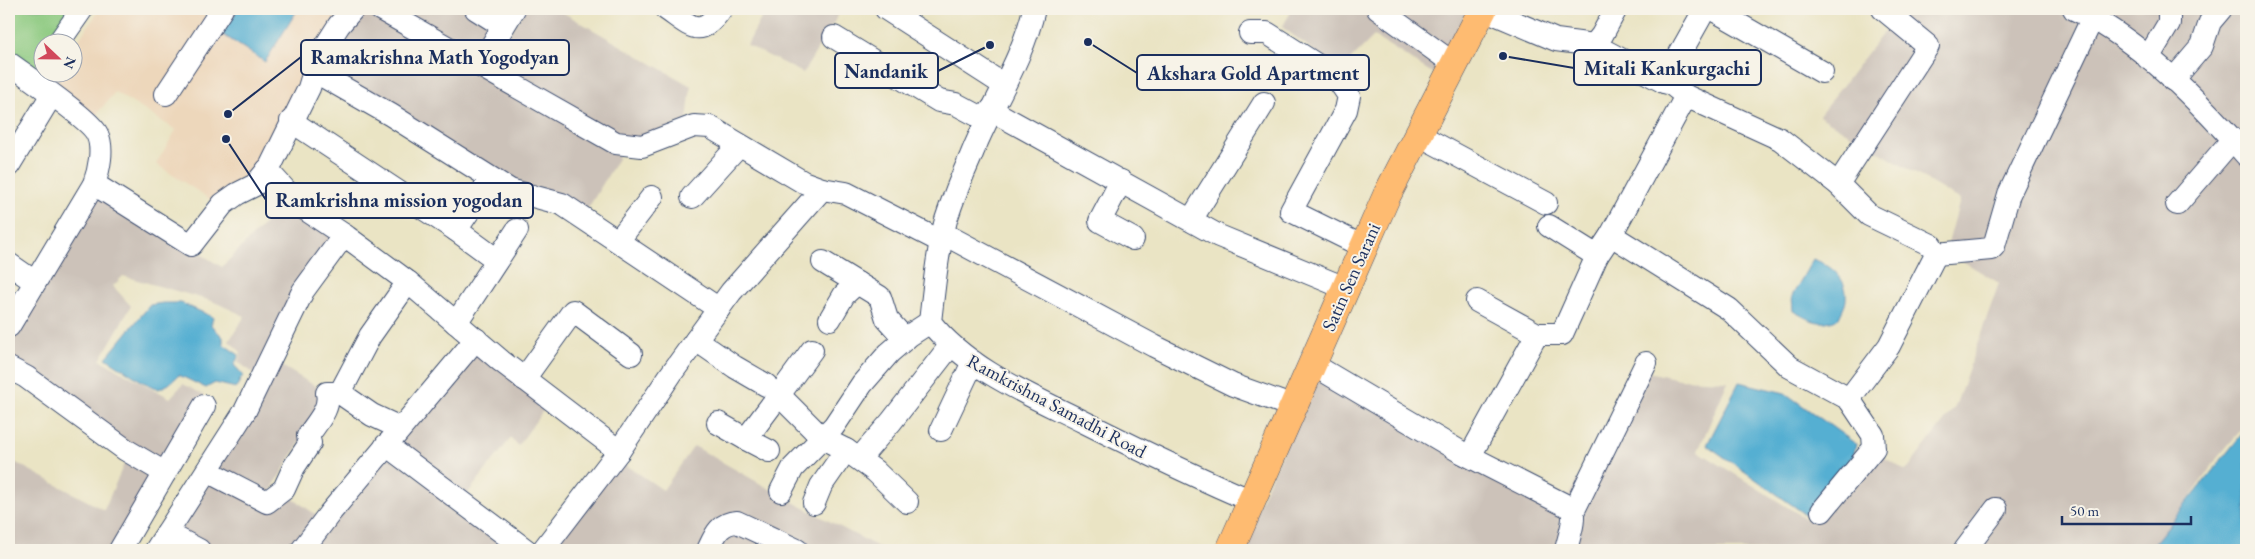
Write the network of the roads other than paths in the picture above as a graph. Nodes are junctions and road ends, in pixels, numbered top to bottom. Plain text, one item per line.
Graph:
1 (82, 9) edge
2 (222, 9) edge
3 (351, 9) edge
4 (380, 9) edge
5 (476, 9) edge
6 (666, 9) edge
7 (722, 9) edge
8 (886, 9) edge
9 (1034, 9) edge
10 (1378, 9) edge
11 (1616, 9) edge
12 (1705, 9) edge
13 (1712, 9) edge
14 (1883, 9) edge
15 (2169, 9) edge
16 (2221, 9) edge
17 (1478, 11) edge
18 (2085, 12) edge
19 (916, 17) edge
20 (509, 18) edge
21 (66, 32) edge
22 (1250, 34) dead end
23 (834, 37) dead end
24 (1594, 45) junction
25 (2148, 58) junction
26 (9, 63) edge
27 (1454, 64) junction
28 (480, 65) junction
29 (314, 71) junction
30 (32, 72) edge
31 (1822, 72) dead end
32 (2173, 80) junction
33 (43, 82) edge
34 (1664, 82) junction
35 (1004, 85) junction
36 (166, 94) dead end
37 (51, 96) junction
38 (1686, 96) junction
39 (1264, 103) dead end
40 (989, 115) junction
41 (291, 121) junction
42 (1420, 135) junction
43 (16, 137) edge
44 (739, 145) junction
45 (2239, 147) edge
46 (9, 165) edge
47 (267, 170) junction
48 (491, 179) junction
49 (1120, 181) junction
50 (94, 184) junction
51 (1838, 184) junction
52 (822, 189) junction
53 (652, 197) dead end
54 (692, 197) dead end
55 (1546, 203) dead end
56 (2177, 204) dead end
57 (1191, 220) junction
58 (1549, 226) dead end
59 (456, 230) junction
60 (517, 230) dead end
61 (344, 235) junction
62 (1611, 235) junction
63 (943, 238) junction
64 (1133, 239) dead end
65 (618, 241) junction
66 (1364, 246) junction
67 (1936, 254) junction
68 (1596, 256) junction
69 (496, 260) junction
70 (823, 262) dead end
71 (9, 264) edge
72 (35, 282) junction
73 (408, 282) junction
74 (856, 283) junction
75 (1345, 288) junction
76 (1477, 301) dead end
77 (719, 309) junction
78 (830, 319) dead end
79 (930, 322) junction
80 (456, 323) junction
81 (9, 326) edge
82 (1537, 334) junction
83 (476, 339) junction
84 (905, 339) junction
85 (696, 340) junction
86 (950, 346) junction
87 (812, 350) dead end
88 (631, 354) dead end
89 (973, 362) junction
90 (1646, 363) dead end
91 (1312, 364) junction
92 (9, 368) edge
93 (524, 379) junction
94 (772, 390) junction
95 (340, 393) junction
96 (1849, 399) junction
97 (204, 406) dead end
98 (1294, 407) junction
99 (718, 423) dead end
100 (941, 430) dead end
101 (393, 437) junction
102 (822, 438) junction
103 (746, 439) junction
104 (619, 451) junction
105 (769, 451) dead end
106 (853, 454) junction
107 (1470, 456) junction
108 (207, 471) junction
109 (164, 473) junction
110 (781, 491) dead end
111 (1252, 501) junction
112 (907, 502) dead end
113 (814, 503) dead end
114 (1996, 509) dead end
115 (1822, 511) dead end
116 (1573, 512) junction
117 (162, 542) edge
118 (120, 550) edge
119 (199, 550) edge
120 (302, 550) edge
121 (526, 550) edge
122 (542, 550) edge
123 (708, 550) edge
124 (797, 550) edge
125 (1230, 550) edge
126 (1566, 550) edge
127 (1965, 550) edge

1 - 21 street
2 - 36 street
3 - 29 street
4 - 28 street
5 - 20 street
6 - 7 street
8 - 19 street
9 - 35 street
10 - 27 street
11 - 24 street
12 - 34 street
13 - 31 street
14 - 51 street
15 - 25 street
16 - 32 street
17 - 24 street
17 - 27 main road, Satin Sen Sarani
18 - 25 street
18 - 67 street
19 - 35 street
20 - 28 street
22 - 66 street
23 - 40 street
24 - 34 street
25 - 32 street
26 - 30 street
27 - 42 main road, Satin Sen Sarani
28 - 44 street
29 - 41 street
29 - 48 street
32 - 45 street
33 - 37 street
34 - 38 street
35 - 40 street
37 - 43 street
37 - 50 street
38 - 51 street
38 - 62 street
39 - 57 street
40 - 49 street
40 - 63 street
41 - 47 street
41 - 59 street
42 - 55 street
42 - 66 main road, Satin Sen Sarani
43 - 46 street
44 - 52 street
44 - 54 street
45 - 56 street
47 - 50 street
47 - 61 street
48 - 59 street
48 - 65 street
49 - 57 street
49 - 64 street
50 - 72 street
51 - 67 street
52 - 63 street
52 - 77 street
53 - 65 street
57 - 75 street
58 - 68 street
59 - 69 street
60 - 69 street
61 - 73 street
61 - 108 street
62 - 68 street
62 - 96 street
63 - 79 street
63 - 98 street
65 - 77 street
66 - 75 main road, Satin Sen Sarani
67 - 96 street
68 - 82 street
69 - 80 street
70 - 74 street
71 - 72 street
72 - 81 street
73 - 80 street
73 - 95 street
74 - 78 street
74 - 84 street
75 - 91 main road, Satin Sen Sarani
76 - 82 street
77 - 85 street
79 - 84 street
79 - 86 street, Ramkrishna Samadhi Road
80 - 83 street
82 - 107 street
83 - 93 street
83 - 101 street
84 - 102 street
85 - 94 street
85 - 104 street
86 - 89 street, Ramkrishna Samadhi Road
86 - 106 street
87 - 94 street
88 - 93 street
89 - 100 street
89 - 111 street, Ramkrishna Samadhi Road
90 - 116 street
91 - 98 main road, Satin Sen Sarani
91 - 107 street
92 - 109 street
93 - 104 street
94 - 102 street
94 - 103 street
95 - 101 street
95 - 108 street
96 - 115 street
97 - 109 street
98 - 111 main road, Satin Sen Sarani
99 - 103 street
101 - 120 street
101 - 121 street
102 - 106 street
102 - 110 street
103 - 105 street
104 - 122 street
106 - 112 street
106 - 113 street
107 - 116 street
108 - 117 street
109 - 118 street
111 - 125 main road, Satin Sen Sarani
114 - 127 street
116 - 126 street
117 - 119 street
123 - 124 street

